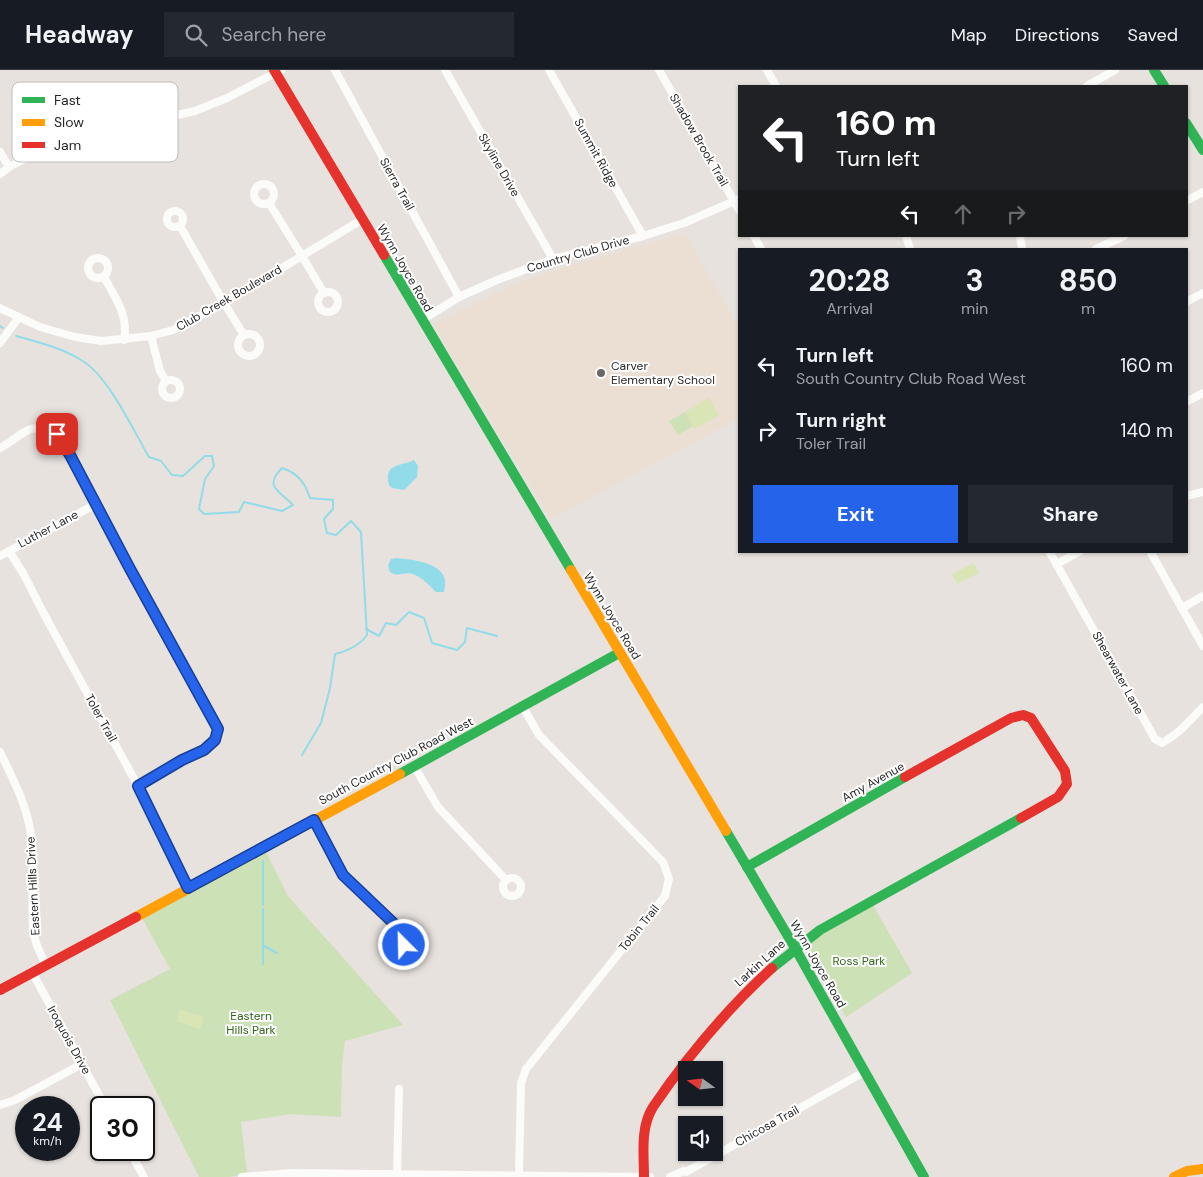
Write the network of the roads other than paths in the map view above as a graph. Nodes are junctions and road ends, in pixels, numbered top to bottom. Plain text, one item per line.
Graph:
1 (336, 70) edge
2 (445, 70) edge
3 (549, 70) edge
4 (659, 70) edge
5 (767, 70) edge
6 (1115, 70) edge
7 (1154, 70) edge
8 (277, 71) edge
9 (775, 85) edge
10 (1089, 85) edge
11 (1163, 85) edge
12 (178, 115) edge
13 (1188, 126) edge
14 (1203, 150) edge
15 (0, 152) edge
16 (19, 162) edge
17 (9, 167) junction
18 (0, 174) edge
19 (1203, 192) edge
20 (736, 200) edge
21 (1188, 200) edge
22 (269, 203) dead end
23 (363, 219) junction
24 (180, 226) dead end
25 (643, 236) junction
26 (1116, 238) edge
27 (1098, 248) edge
28 (302, 256) junction
29 (553, 259) junction
30 (104, 277) dead end
31 (1203, 292) edge
32 (324, 293) dead end
33 (459, 297) junction
34 (1188, 301) edge
35 (224, 303) junction
36 (0, 308) edge
37 (19, 317) junction
38 (422, 320) junction
39 (244, 335) dead end
40 (151, 336) junction
41 (124, 340) junction
42 (0, 343) edge
43 (166, 381) dead end
44 (1203, 393) edge
45 (1188, 401) edge
46 (51, 419) dead end
47 (48, 430) junction
48 (0, 448) edge
49 (1203, 492) edge
50 (1188, 496) edge
51 (96, 504) junction
52 (9, 551) junction
53 (1051, 553) edge
54 (1076, 553) edge
55 (1151, 553) edge
56 (0, 556) edge
57 (1057, 564) junction
58 (1203, 596) edge
59 (1182, 608) junction
60 (1203, 646) edge
61 (619, 653) junction
62 (523, 707) junction
63 (1203, 707) edge
64 (1011, 718) joint
65 (0, 752) edge
66 (414, 766) junction
67 (138, 786) junction
68 (314, 820) junction
69 (747, 868) junction
70 (506, 880) dead end
71 (188, 888) junction
72 (407, 936) dead end
73 (795, 948) junction
74 (46, 965) junction
75 (32, 972) junction
76 (0, 990) edge
77 (82, 1064) junction
78 (864, 1072) junction
79 (398, 1089) dead end
80 (99, 1096) edge
81 (0, 1105) edge
82 (135, 1161) edge
83 (1203, 1169) edge
84 (291, 1175) edge
85 (397, 1175) edge
86 (519, 1175) junction
87 (689, 1175) edge
88 (497, 1176) edge
89 (604, 1176) edge
90 (644, 1176) edge
91 (144, 1177) edge
92 (242, 1177) edge
93 (650, 1177) edge
94 (670, 1177) edge
95 (924, 1177) edge
96 (1174, 1177) edge

1 - 33 street, Sierra Trail
2 - 29 street, Skyline Drive
3 - 25 street, Summit Ridge
4 - 20 street, Shadow Brook Trail
5 - 9 street
6 - 10 street
7 - 11 street
8 - 12 street
8 - 23 street, Wynn Joyce Road
13 - 14 street
15 - 17 street
16 - 17 street
17 - 18 street
19 - 21 street
20 - 25 street, Country Club Drive
22 - 28 street
23 - 28 street, Club Creek Boulevard
23 - 38 street, Wynn Joyce Road
24 - 35 street
25 - 29 street, Country Club Drive
26 - 27 street
28 - 32 street
28 - 35 street, Club Creek Boulevard
29 - 33 street, Country Club Drive
30 - 41 street
31 - 34 street
33 - 38 street, Country Club Drive
35 - 39 street
35 - 40 street, Club Creek Boulevard
36 - 37 street, Club Creek Boulevard
37 - 41 street, Club Creek Boulevard
37 - 42 street
38 - 61 street, Wynn Joyce Road
40 - 41 street, Club Creek Boulevard
40 - 43 street
44 - 45 street
46 - 47 street
47 - 48 street
47 - 51 street
49 - 50 street
51 - 52 street, Luther Lane
51 - 67 street
52 - 56 street, Luther Lane
52 - 67 street, Toler Trail
53 - 57 street, Shearwater Lane
54 - 57 street
55 - 59 street
57 - 63 street, Shearwater Lane
58 - 59 street
59 - 60 street
61 - 62 street, South Country Club Road West
61 - 69 street, Wynn Joyce Road
62 - 66 street, South Country Club Road West
62 - 86 street, Tobin Trail
64 - 69 street, Amy Avenue
64 - 73 street, Larkin Lane
65 - 74 street, Eastern Hills Drive
66 - 68 street, South Country Club Road West
66 - 70 street
67 - 71 street, Toler Trail
68 - 71 street, South Country Club Road West
68 - 72 street
69 - 73 street, Wynn Joyce Road
71 - 74 street, South Country Club Road West
73 - 78 street, Wynn Joyce Road
73 - 90 street, Larkin Lane
74 - 75 street, South Country Club Road West
75 - 76 street, South Country Club Road West
75 - 77 street, Iroquois Drive
77 - 80 street, Iroquois Drive
77 - 81 street
78 - 87 street, Chicosa Trail
78 - 95 street, Wynn Joyce Road
79 - 85 street
82 - 91 street
83 - 96 street
84 - 85 street
84 - 92 street
85 - 88 street
86 - 88 street
86 - 89 street
87 - 94 street, Chicosa Trail
89 - 90 street
90 - 93 street

